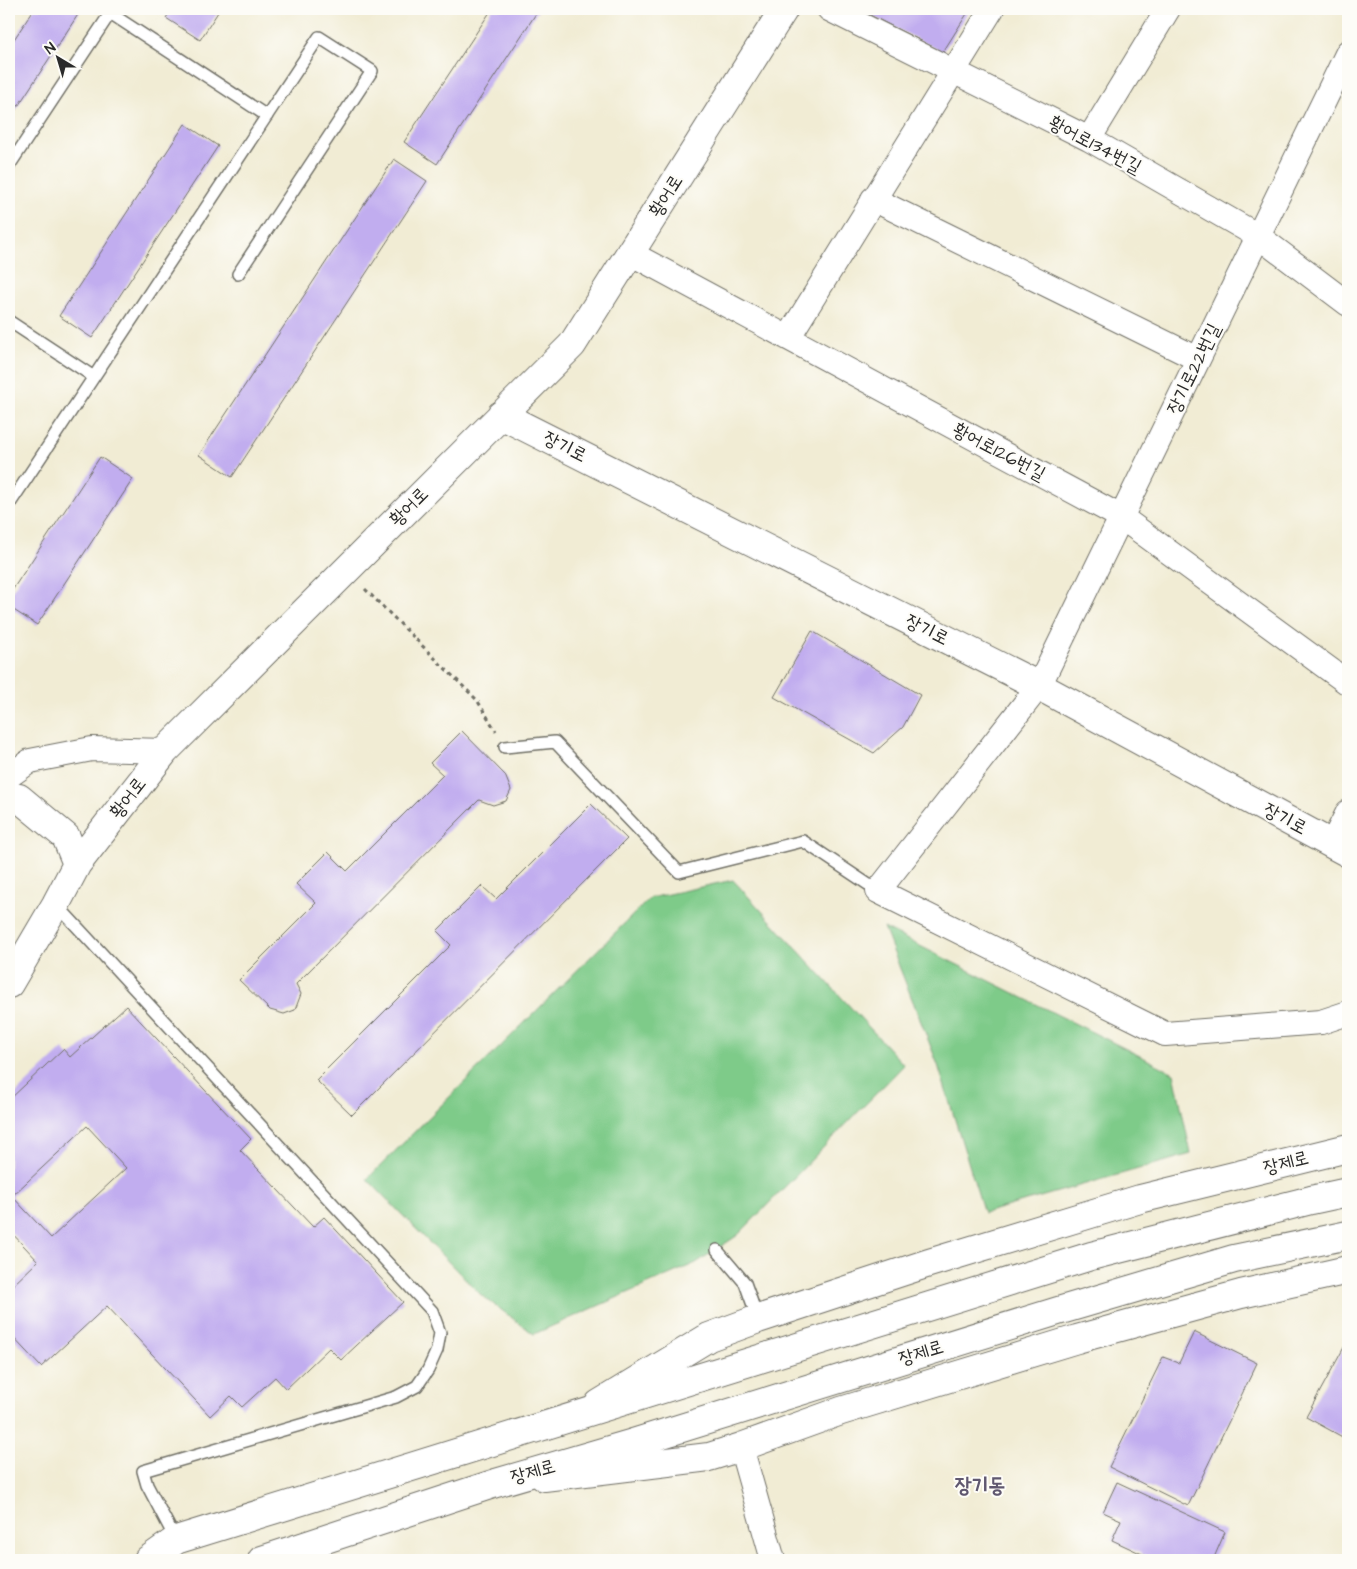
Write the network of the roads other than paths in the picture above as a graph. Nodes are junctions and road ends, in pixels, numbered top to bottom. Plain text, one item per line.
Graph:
1 (784, 9) edge
2 (829, 9) edge
3 (992, 9) edge
4 (1168, 9) edge
5 (111, 10) edge
6 (1348, 52) edge
7 (953, 71) junction
8 (267, 116) junction
9 (1089, 139) junction
10 (9, 166) edge
11 (874, 199) junction
12 (1258, 236) junction
13 (630, 253) junction
14 (238, 274) dead end
15 (1348, 304) edge
16 (9, 321) edge
17 (788, 338) junction
18 (1198, 360) junction
19 (94, 377) junction
20 (501, 415) junction
21 (9, 505) edge
22 (1121, 517) junction
23 (1348, 683) edge
24 (1039, 686) junction
25 (506, 746) road end
26 (165, 751) junction
27 (9, 776) edge
28 (9, 796) edge
29 (1348, 812) edge
30 (1340, 848) edge
31 (77, 864) junction
32 (878, 891) junction
33 (56, 904) junction
34 (9, 984) edge
35 (1348, 1013) edge
36 (1348, 1148) edge
37 (1348, 1192) edge
38 (1348, 1235) edge
39 (717, 1250) dead end
40 (1348, 1270) edge
41 (758, 1319) junction
42 (580, 1415) junction
43 (741, 1448) junction
44 (496, 1483) junction
45 (176, 1540) junction
46 (148, 1560) edge
47 (262, 1560) edge
48 (773, 1560) edge

1 - 13 street, 황어로
2 - 7 street, 황어로134번길
3 - 7 street
4 - 9 street
5 - 8 lane
5 - 10 lane
6 - 12 street, 장기로22번길
7 - 9 street, 황어로134번길
7 - 11 street
8 - 14 lane
8 - 19 lane
9 - 12 street, 황어로134번길
11 - 17 street
11 - 18 street
12 - 15 street, 황어로134번길
12 - 18 street, 장기로22번길
13 - 17 street, 황어로126번길
13 - 20 street, 황어로
16 - 19 lane
17 - 22 street, 황어로126번길
18 - 22 street, 장기로22번길
19 - 21 lane
20 - 24 street, 장기로
20 - 26 street, 황어로
22 - 23 street, 황어로126번길
22 - 24 street, 장기로22번길
24 - 30 street, 장기로
24 - 32 street, 장기로22번길
25 - 32 lane
26 - 27 street
26 - 31 street, 황어로
28 - 31 street
29 - 30 street
31 - 33 street, 황어로
32 - 35 street
33 - 34 street, 황어로
33 - 45 lane
36 - 41 street, 장제로
37 - 42 street, 장제로
38 - 44 street, 장제로
39 - 41 lane
40 - 43 street, 장제로
41 - 42 street, 장제로
42 - 45 street, 장제로
43 - 44 street, 장제로
43 - 48 street
44 - 47 street, 장제로
45 - 46 street, 장제로

